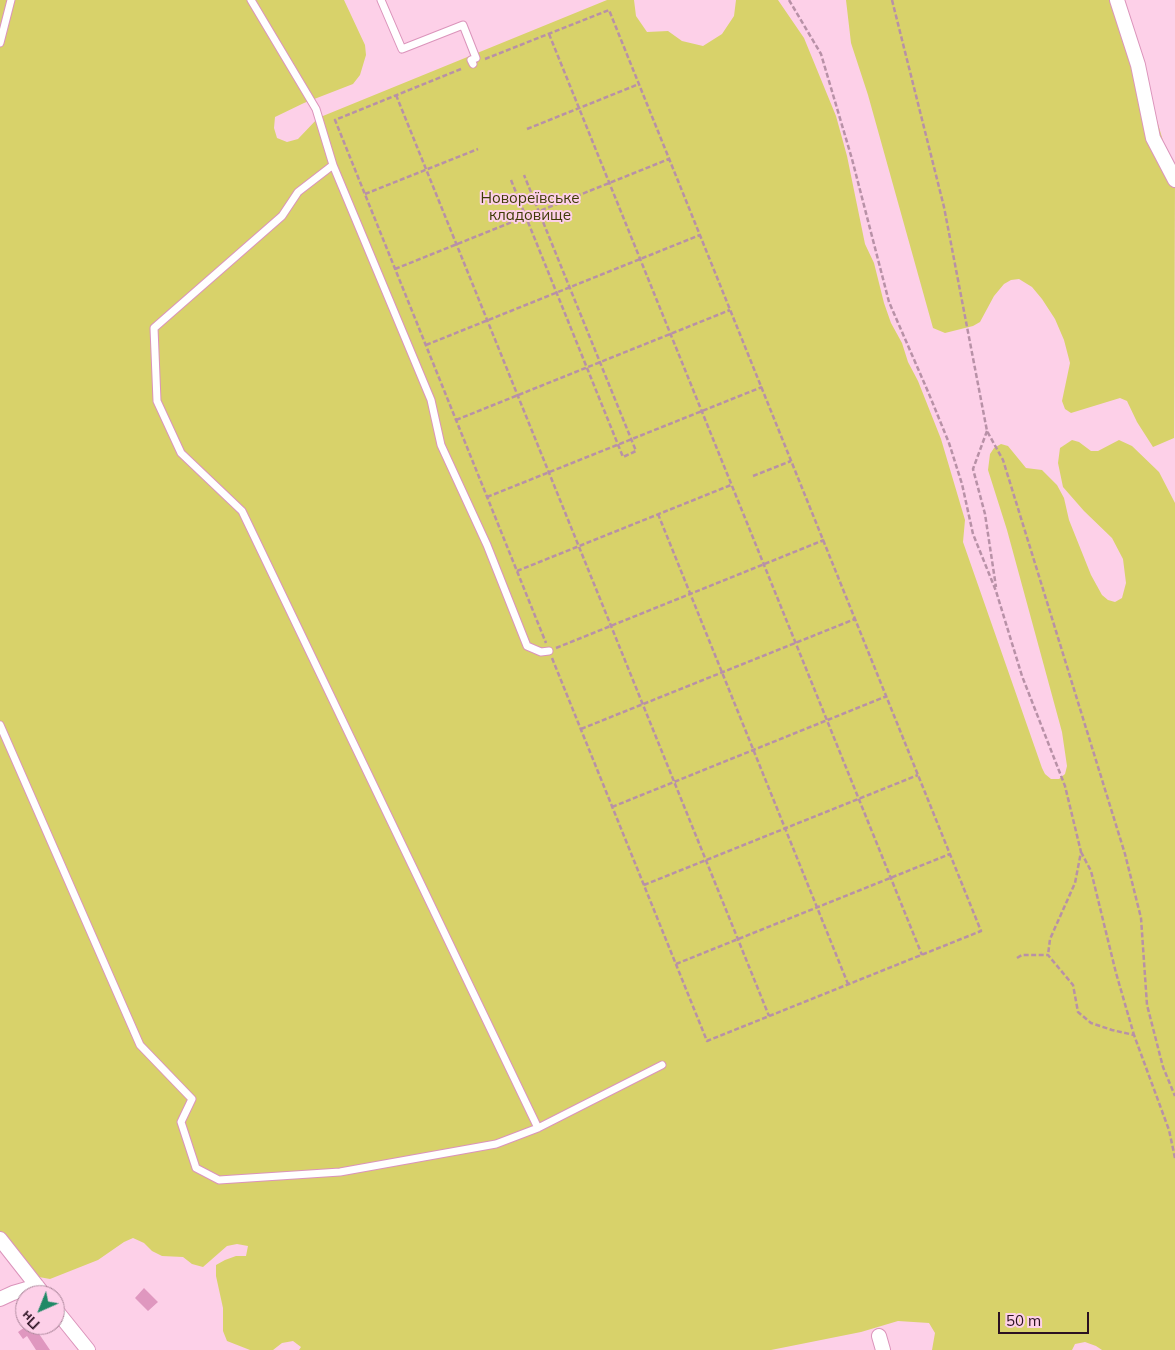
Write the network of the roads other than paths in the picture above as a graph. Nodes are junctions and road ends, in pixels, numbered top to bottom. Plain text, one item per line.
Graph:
1 (11, 0) edge
2 (252, 0) edge
3 (381, 0) edge
4 (1117, 0) edge
5 (0, 43) edge
6 (473, 64) dead end
7 (333, 165) junction
8 (1175, 180) edge
9 (549, 651) road end
10 (0, 725) edge
11 (662, 1065) dead end
12 (538, 1128) junction
13 (0, 1239) edge
14 (35, 1285) edge
15 (15, 1293) edge
16 (0, 1299) edge
17 (65, 1321) edge
18 (879, 1336) dead end
19 (88, 1350) edge
20 (883, 1350) edge

1 - 5 lane
2 - 7 lane
3 - 6 lane
4 - 8 street
7 - 9 lane
7 - 12 lane
10 - 12 lane
11 - 12 lane
13 - 14 street
15 - 16 street
17 - 19 street
18 - 20 street

